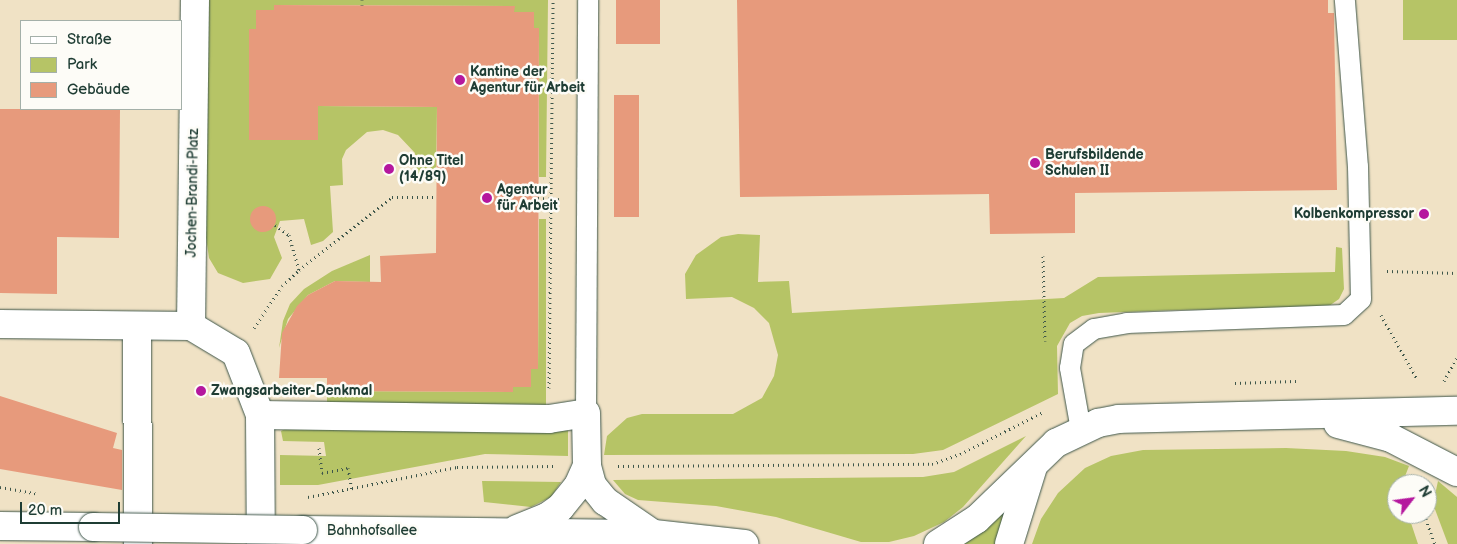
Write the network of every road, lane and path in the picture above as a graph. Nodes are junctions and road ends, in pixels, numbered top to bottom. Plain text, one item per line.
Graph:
1 (195, 0) edge
2 (362, 0) edge
3 (553, 0) edge
4 (588, 0) edge
5 (1345, 0) edge
6 (362, 5) dead end
7 (188, 30) edge
8 (436, 197) dead end
9 (275, 225) dead end
10 (1043, 256) dead end
11 (299, 270) junction
12 (1382, 270) dead end
13 (1457, 273) edge
14 (1044, 299) dead end
15 (1361, 299) junction
16 (0, 324) edge
17 (137, 326) junction
18 (191, 326) junction
19 (236, 353) junction
20 (1457, 358) edge
21 (1407, 380) dead end
22 (1417, 380) junction
23 (1426, 380) dead end
24 (1435, 380) dead end
25 (1299, 381) dead end
26 (1232, 383) dead end
27 (1075, 397) junction
28 (1457, 411) edge
29 (586, 413) junction
30 (260, 415) junction
31 (1307, 416) junction
32 (549, 418) junction
33 (1081, 430) junction
34 (313, 448) dead end
35 (1034, 464) junction
36 (588, 466) junction
37 (1457, 472) edge
38 (352, 490) junction
39 (304, 498) dead end
40 (1427, 524) edge
41 (0, 526) edge
42 (509, 532) junction
43 (654, 534) junction
44 (138, 544) edge
45 (261, 544) edge
46 (744, 544) edge
47 (938, 544) edge
48 (1009, 544) edge
49 (1434, 544) edge

1 - 7 main road, Jochen-Brandi-Platz
2 - 6 path
3 - 32 path
4 - 29 lane
5 - 15 lane
7 - 18 main road, Jochen-Brandi-Platz
8 - 11 path
9 - 11 path
10 - 14 path
11 - 19 path
12 - 13 path
15 - 22 path
15 - 27 lane
16 - 17 main road
17 - 18 main road
17 - 44 main road
18 - 19 main road
19 - 30 main road
20 - 24 path
21 - 22 path
22 - 23 path
25 - 26 path
27 - 33 lane
27 - 36 path
28 - 31 main road
29 - 32 main road
29 - 36 main road
30 - 32 main road
30 - 45 main road
31 - 33 main road
31 - 37 main road
33 - 35 main road
34 - 38 path
35 - 47 main road
35 - 48 main road
36 - 38 path
36 - 42 main road
36 - 43 main road
38 - 39 path
40 - 49 path
41 - 42 main road, Bahnhofsallee, bridge
42 - 43 main road, Bahnhofsallee
43 - 46 main road, Bahnhofsallee

